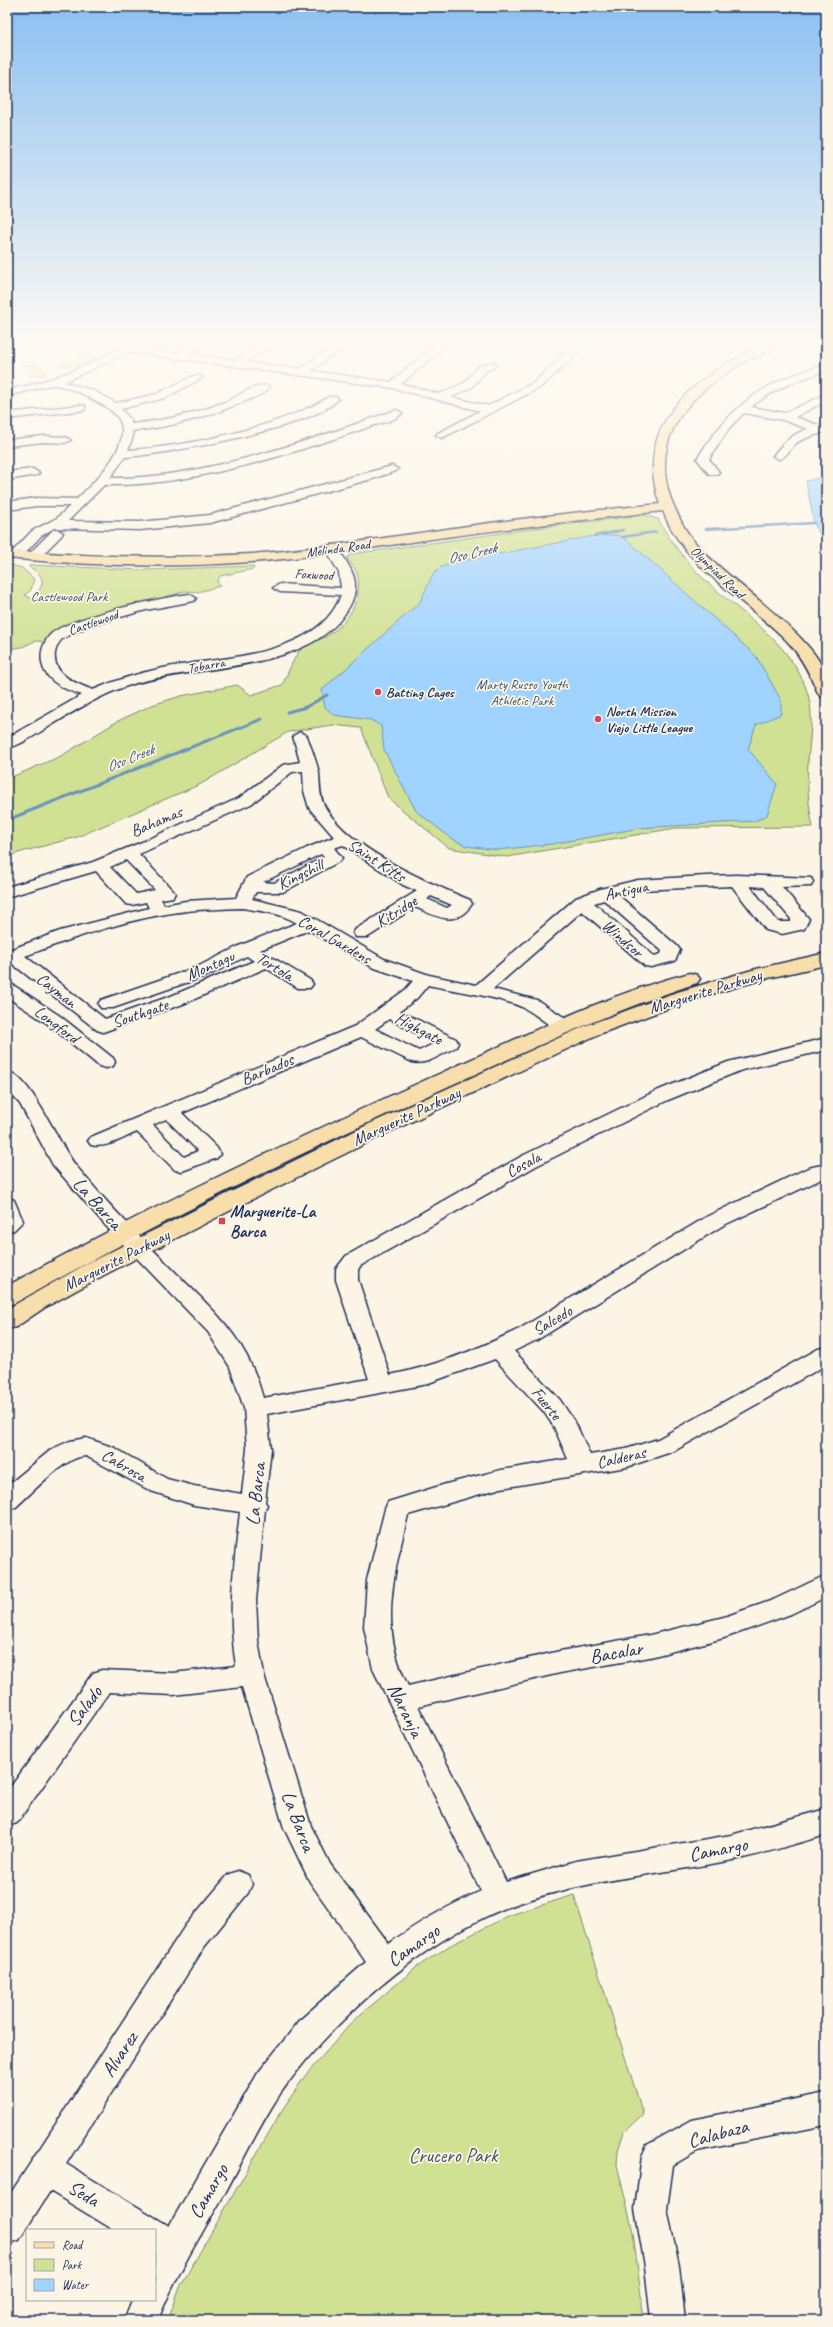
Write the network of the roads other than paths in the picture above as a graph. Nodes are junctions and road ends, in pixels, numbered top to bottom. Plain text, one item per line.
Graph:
1 (124, 451) edge
2 (169, 451) edge
3 (283, 451) edge
4 (659, 451) edge
5 (708, 451) edge
6 (782, 451) edge
7 (122, 454) junction
8 (779, 456) dead end
9 (392, 469) dead end
10 (713, 472) dead end
11 (33, 473) dead end
12 (7, 476) edge
13 (100, 481) junction
14 (79, 503) junction
15 (7, 506) edge
16 (666, 507) junction
17 (55, 531) junction
18 (332, 549) junction
19 (37, 553) junction
20 (12, 555) edge
21 (280, 588) dead end
22 (348, 592) junction
23 (189, 598) dead end
24 (826, 693) edge
25 (92, 694) junction
26 (300, 736) dead end
27 (7, 744) edge
28 (309, 766) junction
29 (344, 839) junction
30 (129, 853) junction
31 (99, 865) junction
32 (736, 880) junction
33 (768, 881) junction
34 (805, 882) dead end
35 (429, 890) junction
36 (7, 892) edge
37 (606, 893) junction
38 (414, 900) junction
39 (582, 902) junction
40 (242, 903) junction
41 (155, 904) junction
42 (312, 923) junction
43 (362, 933) dead end
44 (826, 946) edge
45 (247, 949) junction
46 (10, 956) edge
47 (826, 959) edge
48 (266, 962) junction
49 (28, 968) junction
50 (7, 978) edge
51 (424, 978) junction
52 (172, 982) junction
53 (304, 984) dead end
54 (7, 989) edge
55 (481, 990) junction
56 (186, 996) junction
57 (107, 1004) dead end
58 (79, 1008) junction
59 (389, 1012) junction
60 (54, 1020) junction
61 (564, 1025) junction
62 (103, 1026) joint
63 (362, 1030) junction
64 (826, 1044) edge
65 (106, 1062) dead end
66 (7, 1077) edge
67 (169, 1111) junction
68 (140, 1123) junction
69 (98, 1140) dead end
70 (826, 1170) edge
71 (132, 1240) junction
72 (7, 1297) edge
73 (7, 1321) edge
74 (499, 1349) junction
75 (826, 1355) edge
76 (382, 1385) junction
77 (255, 1408) junction
78 (582, 1465) junction
79 (7, 1500) edge
80 (255, 1505) junction
81 (397, 1509) joint
82 (826, 1585) edge
83 (252, 1675) junction
84 (400, 1699) junction
85 (7, 1814) edge
86 (826, 1822) edge
87 (238, 1884) dead end
88 (499, 1897) junction
89 (386, 1964) junction
90 (826, 2108) edge
91 (44, 2169) junction
92 (7, 2228) edge
93 (143, 2229) edge
94 (165, 2242) edge
95 (156, 2283) edge
96 (149, 2301) edge
97 (141, 2320) edge
98 (668, 2320) edge

1 - 7 street
2 - 7 street
3 - 13 street
4 - 16 main road, Olympiad Road
5 - 10 street
6 - 8 street
7 - 13 street
9 - 17 street
11 - 12 street
13 - 14 street
14 - 15 street
14 - 17 street
16 - 18 main road, Melinda Road
16 - 24 main road, Olympiad Road
17 - 19 street
17 - 20 street
18 - 19 main road, Melinda Road
18 - 22 street, Tobarra
19 - 20 main road, Melinda Road
21 - 22 street, Foxwood
22 - 25 street, Tobarra
23 - 25 street, Castlewood
25 - 27 street, Tobarra
26 - 28 street, Saint Kitts
28 - 29 street, Saint Kitts
28 - 30 street, Bahamas
29 - 35 street, Saint Kitts
29 - 40 street, Kingshill
30 - 31 street, Bahamas
30 - 41 street
31 - 36 street, Bahamas
31 - 41 street
32 - 33 street, Antigua
32 - 33 street
32 - 37 street, Antigua
33 - 34 street, Antigua
35 - 38 street, Kitridge
35 - 38 street, Saint Kitts
37 - 39 street, Antigua
37 - 39 street, Windsor
38 - 43 street, Kitridge
39 - 55 street, Antigua
40 - 41 street, Coral Gardens
40 - 42 street, Coral Gardens
41 - 46 street, Coral Gardens
42 - 45 street, Montagu
42 - 51 street, Coral Gardens
44 - 61 main road, Marguerite Parkway
45 - 48 street, Tortola
45 - 52 street, Montagu
46 - 49 street, Cayman
47 - 71 main road, Marguerite Parkway
48 - 53 street, Tortola
48 - 56 street, Southgate
49 - 50 street
49 - 58 street, Cayman
51 - 55 street, Coral Gardens
51 - 59 street, Barbados
52 - 56 street
52 - 57 street, Montagu
54 - 60 street, Longford
55 - 61 street, Coral Gardens
56 - 62 street, Southgate
58 - 60 street
58 - 62 street, Cayman
59 - 63 street, Barbados
59 - 63 street, Highgate
60 - 65 street, Longford
61 - 71 main road, Marguerite Parkway
63 - 67 street, Barbados
64 - 76 street, Cosala
66 - 71 street, La Barca
67 - 68 street, Barbados
67 - 68 street
68 - 69 street, Barbados
70 - 74 street, Salcedo
71 - 72 main road, Marguerite Parkway
71 - 73 main road, Marguerite Parkway
71 - 77 street, La Barca
74 - 76 street, Salcedo
74 - 78 street, Fuerte
75 - 78 street, Calderas
76 - 77 street, Salcedo
77 - 80 street, La Barca
78 - 81 street, Calderas
79 - 80 street, Cabrosa
80 - 83 street, La Barca
81 - 84 street, Naranja
82 - 84 street, Bacalar
83 - 85 street, Salado
83 - 89 street, La Barca
84 - 88 street, Naranja
86 - 88 street, Camargo
87 - 91 street, Alvarez
88 - 89 street, Camargo
89 - 94 street, Camargo
90 - 98 street, Calabaza
91 - 92 street, Alvarez
91 - 93 street, Seda
94 - 95 street, Camargo
96 - 97 street

